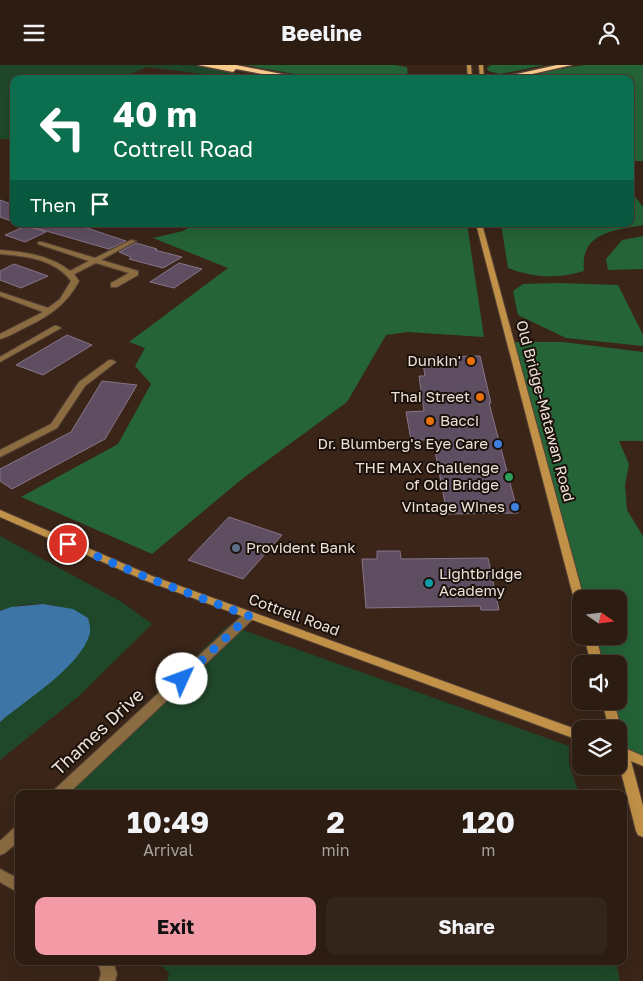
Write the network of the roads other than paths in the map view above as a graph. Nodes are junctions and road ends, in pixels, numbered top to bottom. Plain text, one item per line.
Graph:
1 (202, 65) edge
2 (224, 65) edge
3 (568, 65) edge
4 (258, 75) edge
5 (280, 75) edge
6 (518, 75) edge
7 (480, 227) edge
8 (133, 241) dead end
9 (40, 243) dead end
10 (0, 252) edge
11 (95, 261) junction
12 (71, 273) junction
13 (114, 285) dead end
14 (0, 294) edge
15 (48, 311) junction
16 (58, 329) dead end
17 (0, 337) edge
18 (0, 360) edge
19 (112, 362) dead end
20 (0, 453) edge
21 (0, 513) edge
22 (576, 590) edge
23 (249, 616) junction
24 (572, 734) edge
25 (627, 752) edge
26 (643, 761) edge
27 (627, 773) edge
28 (63, 790) edge
29 (643, 831) edge
30 (15, 836) edge
31 (0, 849) edge
32 (0, 875) edge
33 (15, 884) edge
34 (106, 965) edge
35 (107, 981) edge

1 - 4 highway
2 - 5 highway
3 - 6 highway
7 - 22 main road, Old Bridge-Matawan Road
8 - 11 street
9 - 11 street
10 - 12 street
11 - 12 street
11 - 13 street
12 - 15 street
14 - 15 street
15 - 17 street
16 - 18 street
19 - 20 street
21 - 23 main road, Cottrell Road
23 - 24 main road, Cottrell Road
23 - 28 street, Thames Drive
25 - 26 main road
27 - 29 main road
30 - 31 street
32 - 33 street
34 - 35 street

